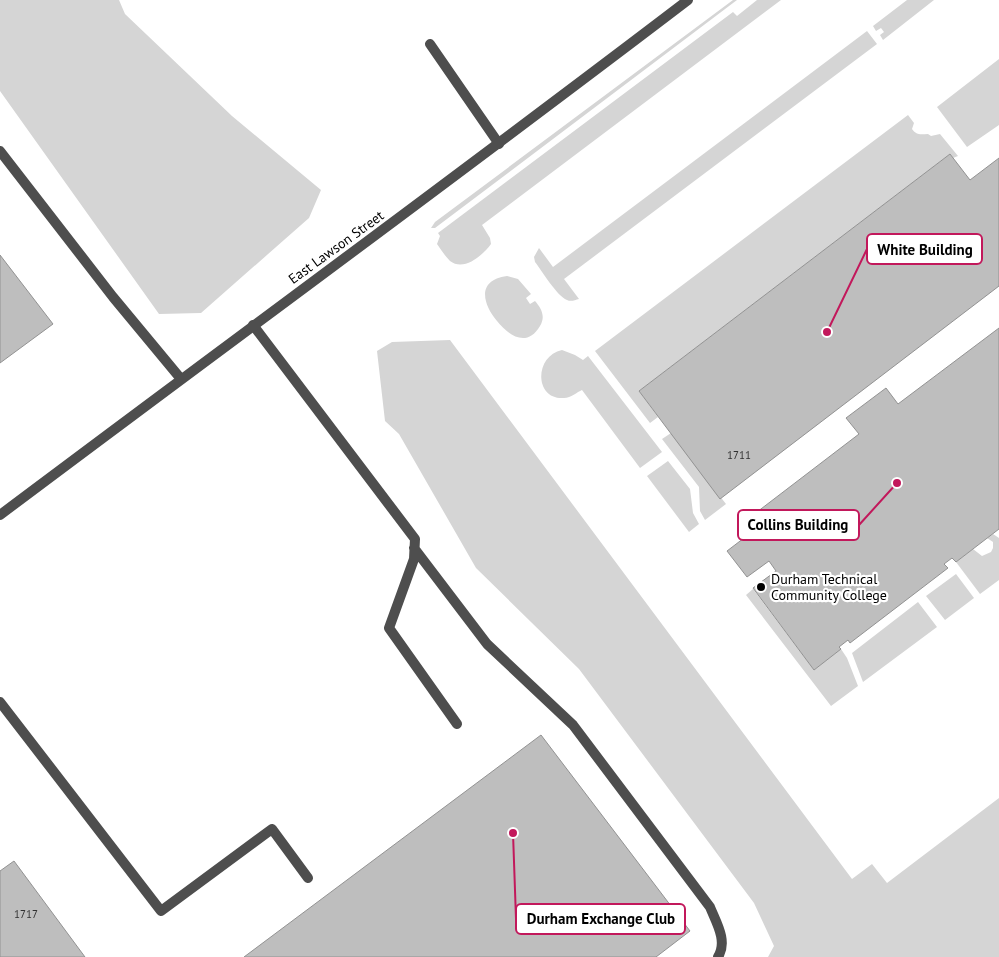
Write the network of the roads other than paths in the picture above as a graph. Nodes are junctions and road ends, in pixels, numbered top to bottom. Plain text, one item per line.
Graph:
1 (688, 0) edge
2 (430, 44) dead end
3 (499, 144) junction
4 (0, 151) edge
5 (254, 324) junction
6 (181, 379) junction
7 (0, 515) edge
8 (414, 548) junction
9 (0, 702) edge
10 (457, 724) dead end
11 (308, 878) dead end
12 (718, 957) edge

1 - 3 street, East Lawson Street
2 - 3 street
3 - 5 street, East Lawson Street
4 - 6 street
5 - 6 street, East Lawson Street
5 - 8 street
6 - 7 street, East Lawson Street
8 - 10 street
8 - 12 street
9 - 11 street

